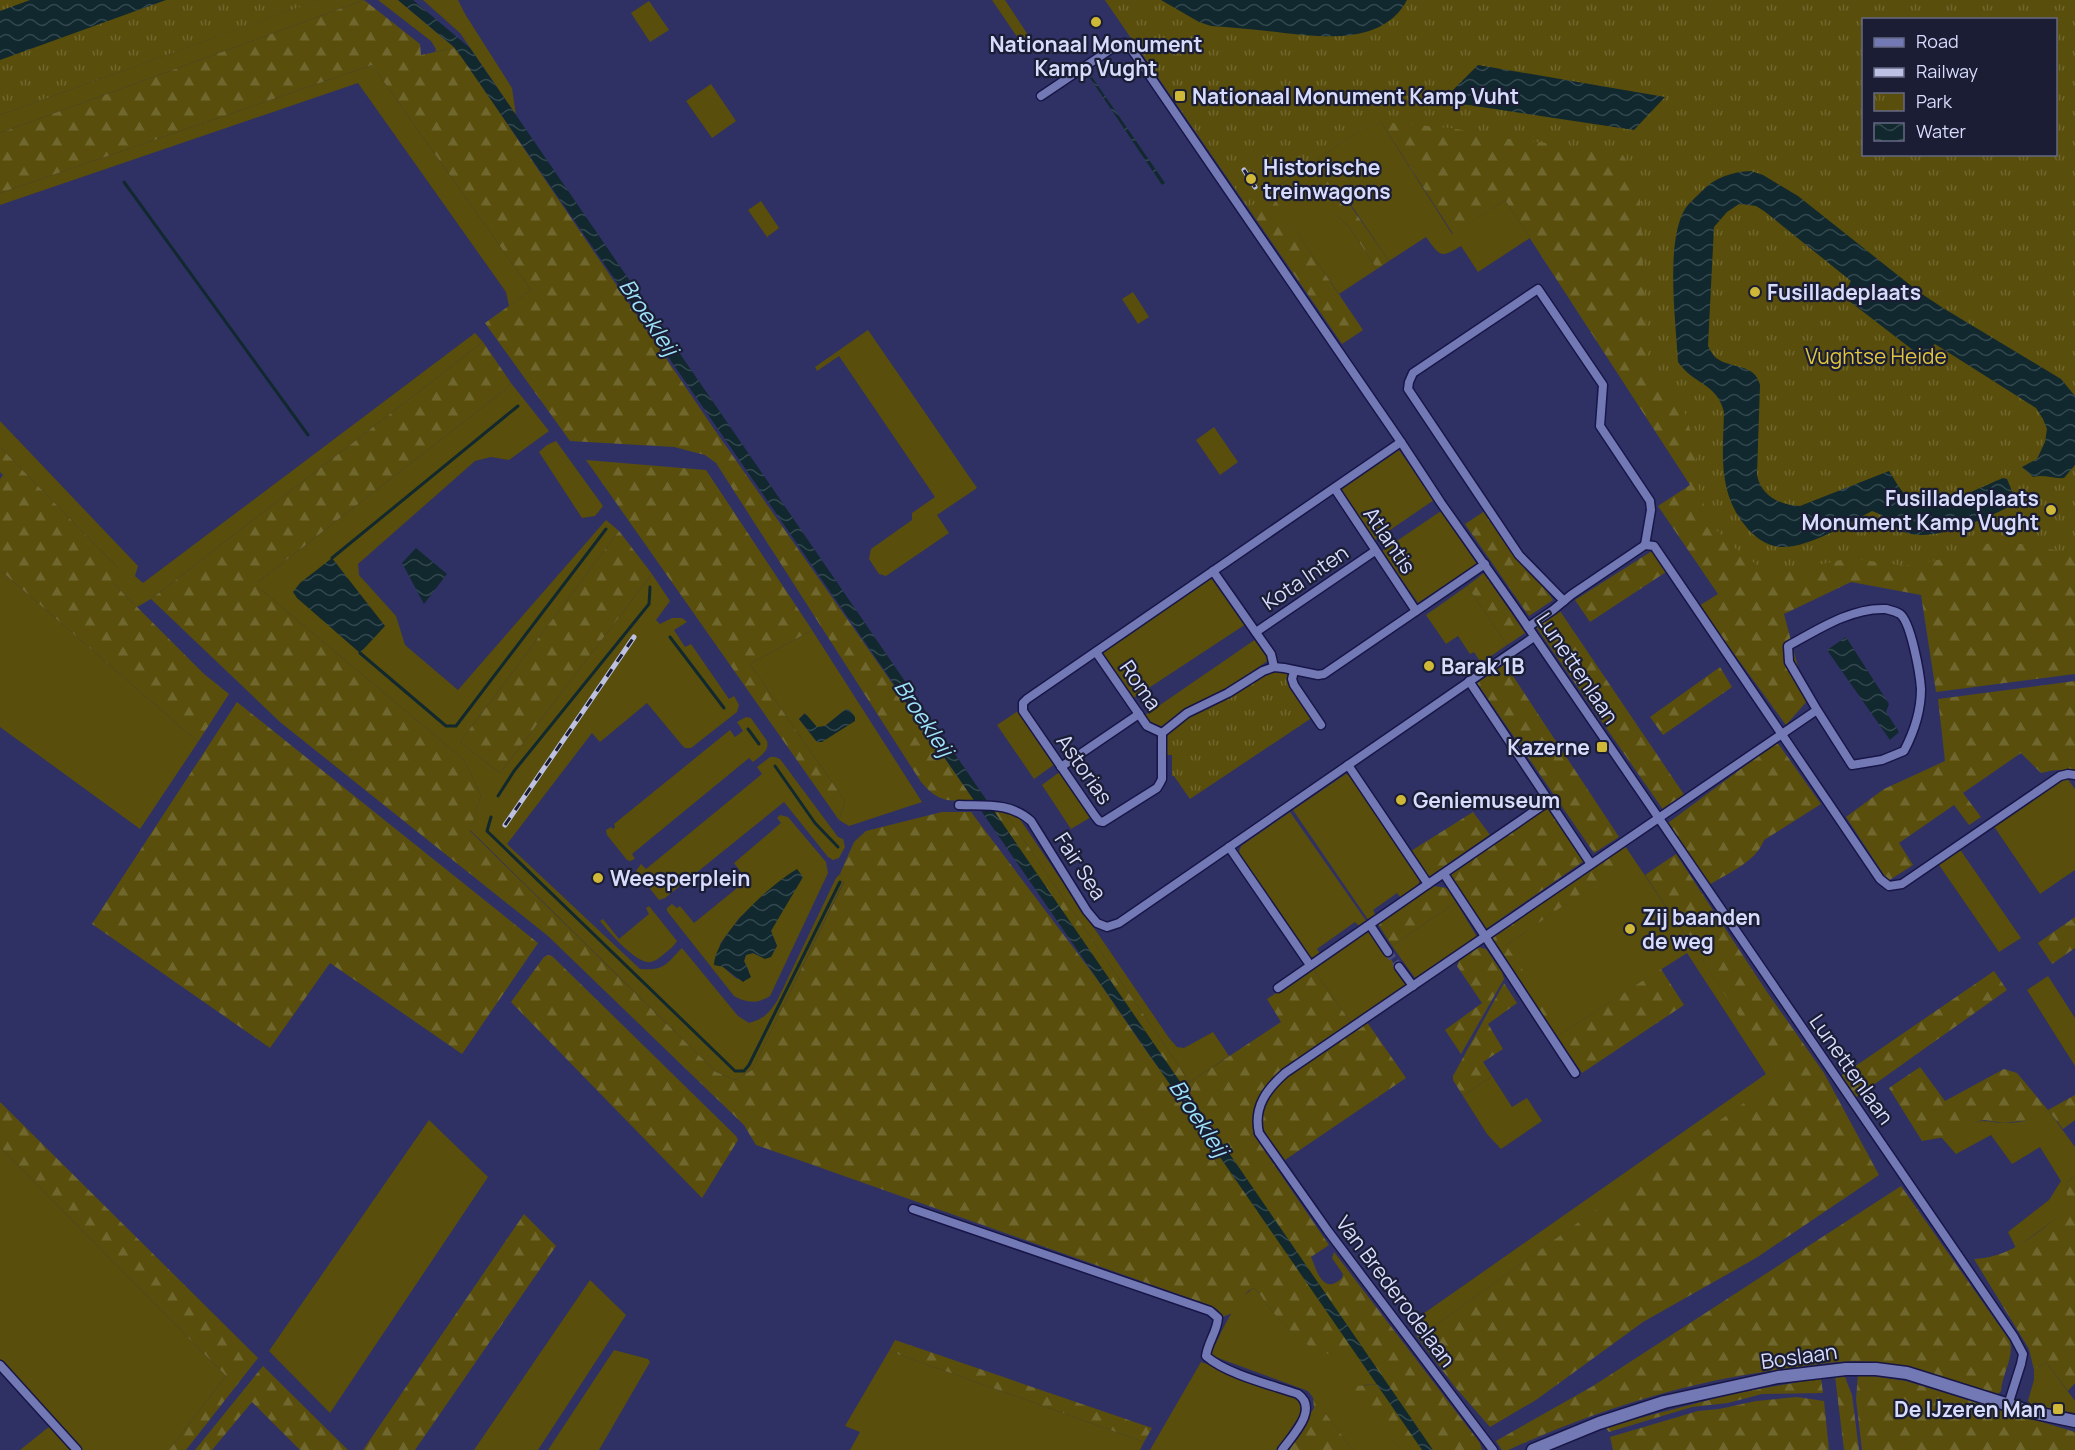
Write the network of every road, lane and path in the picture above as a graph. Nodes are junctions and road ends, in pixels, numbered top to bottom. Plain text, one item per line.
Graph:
1 (1041, 96) dead end
2 (1401, 442) junction
3 (1335, 489) junction
4 (1644, 545) junction
5 (1375, 551) junction
6 (1485, 564) junction
7 (1213, 572) junction
8 (1564, 601) junction
9 (1416, 611) junction
10 (1528, 627) junction
11 (1256, 632) junction
12 (1534, 637) junction
13 (1096, 652) junction
14 (1274, 667) junction
15 (1294, 670) junction
16 (1469, 681) junction
17 (1817, 710) junction
18 (1139, 714) junction
19 (1321, 725) dead end
20 (1162, 733) junction
21 (1783, 734) junction
22 (1348, 765) junction
23 (1061, 767) junction
24 (2075, 775) edge
25 (1549, 801) junction
26 (960, 805) dead end
27 (1659, 818) junction
28 (1228, 847) junction
29 (1592, 864) junction
30 (1444, 874) junction
31 (1428, 884) junction
32 (1370, 925) junction
33 (1484, 937) junction
34 (1388, 952) tunnel mouth
35 (1310, 965) junction
36 (1399, 967) tunnel mouth
37 (1413, 986) junction
38 (1278, 988) dead end
39 (1575, 1073) dead end
40 (913, 1209) dead end
41 (0, 1365) edge
42 (2008, 1405) junction
43 (2075, 1421) edge
44 (77, 1450) edge
45 (1282, 1450) edge
46 (1493, 1450) edge
47 (1533, 1450) edge

1 - 2 street, Lunettenlaan
2 - 3 street, Astorias
2 - 6 street, Lunettenlaan
3 - 5 street, Atlantis
3 - 7 street, Astorias
4 - 8 street
4 - 8 street
4 - 21 street
5 - 9 street, Atlantis
5 - 11 street, Kota Inten
6 - 9 street
6 - 10 street, Lunettenlaan
7 - 11 street
7 - 13 street, Astorias
8 - 10 street
9 - 15 street
10 - 12 street, Lunettenlaan
11 - 14 street
12 - 16 street
12 - 27 street, Lunettenlaan
13 - 18 street, Roma
13 - 23 street, Astorias
14 - 15 street
14 - 20 street
15 - 19 street
16 - 22 street
16 - 25 street
17 - 17 street
17 - 21 street, Van Brederodelaan
18 - 20 street, Roma
18 - 23 street
20 - 23 street, Astorias
21 - 24 street
21 - 27 street, Van Brederodelaan
22 - 28 street
22 - 31 street
25 - 29 street
25 - 30 street
26 - 28 street, Fair Sea
27 - 29 street, Van Brederodelaan
27 - 42 street, Lunettenlaan
28 - 35 street
29 - 33 street, Van Brederodelaan
30 - 31 street
30 - 33 street
31 - 32 street
32 - 34 street
32 - 35 street
33 - 37 street, Van Brederodelaan
33 - 39 street
35 - 38 street
36 - 37 street
37 - 46 street, Van Brederodelaan
40 - 45 street
41 - 44 street
42 - 43 main road, Boslaan
42 - 47 main road, Boslaan

